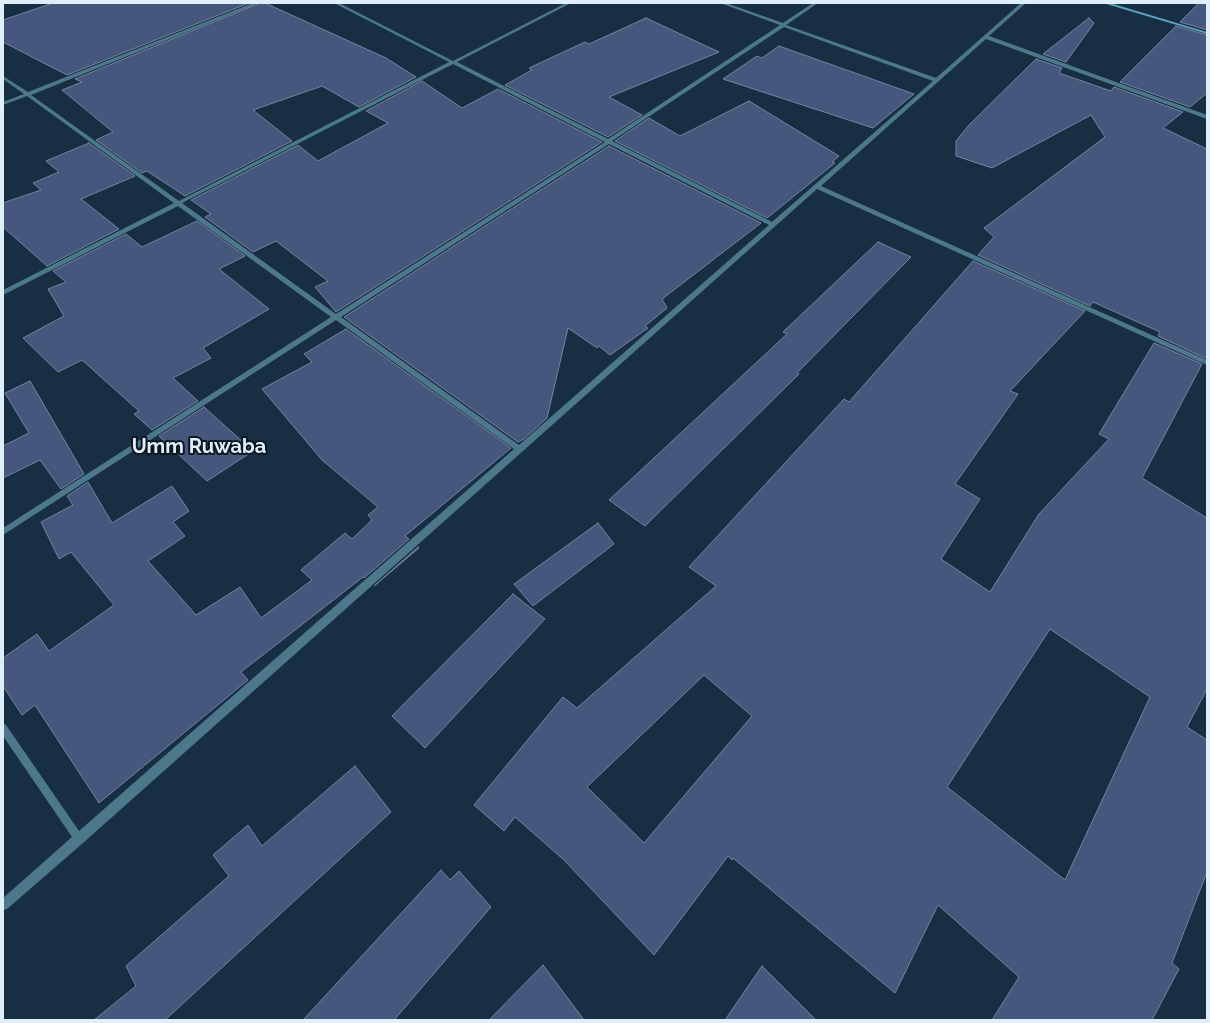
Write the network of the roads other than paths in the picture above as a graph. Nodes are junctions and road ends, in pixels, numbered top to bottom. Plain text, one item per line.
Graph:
1 (257, 3) edge
2 (336, 3) edge
3 (570, 3) edge
4 (722, 3) edge
5 (816, 3) edge
6 (1024, 3) edge
7 (1104, 3) edge
8 (782, 25) junction
9 (1207, 33) edge
10 (986, 37) junction
11 (454, 63) junction
12 (3, 77) edge
13 (936, 80) junction
14 (28, 95) junction
15 (3, 104) edge
16 (1207, 117) edge
17 (609, 141) junction
18 (816, 186) junction
19 (179, 204) junction
20 (773, 225) junction
21 (3, 293) edge
22 (336, 318) junction
23 (1207, 363) edge
24 (519, 449) junction
25 (3, 532) edge
26 (3, 728) edge
27 (79, 839) junction
28 (3, 905) edge

1 - 14 street
2 - 11 street
3 - 11 street
4 - 8 street
5 - 8 street
6 - 10 street
7 - 9 street
8 - 13 street
8 - 17 street
10 - 13 street
10 - 16 street
11 - 17 street
11 - 19 street
12 - 14 street
13 - 18 street
14 - 15 street
14 - 19 street
17 - 20 street
17 - 22 street
18 - 20 street
18 - 23 street
19 - 21 street
19 - 22 street
20 - 24 street
22 - 24 street
22 - 25 street
24 - 27 street
26 - 27 street
27 - 28 street

